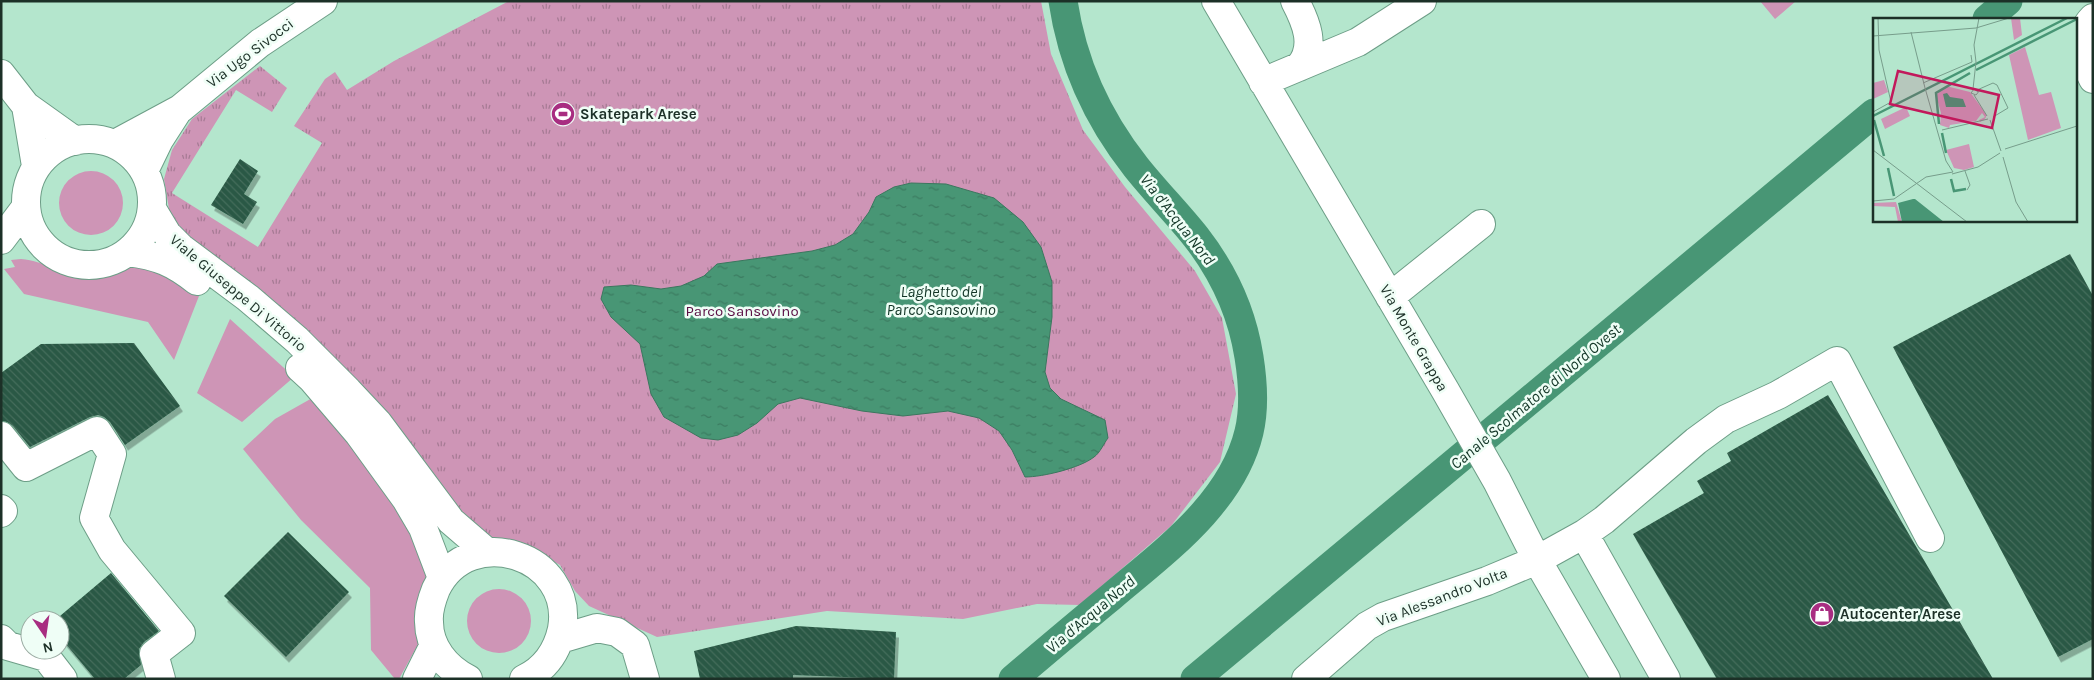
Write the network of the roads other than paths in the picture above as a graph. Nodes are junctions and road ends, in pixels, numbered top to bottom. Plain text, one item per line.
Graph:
1 (323, 1) edge
2 (1216, 1) edge
3 (1294, 1) edge
4 (1422, 1) edge
5 (2093, 18) edge
6 (1299, 67) junction
7 (1, 74) edge
8 (2093, 78) edge
9 (1263, 82) junction
10 (26, 106) junction
11 (180, 109) junction
12 (75, 141) junction
13 (115, 144) junction
14 (36, 166) junction
15 (144, 171) junction
16 (26, 207) junction
17 (152, 209) junction
18 (1480, 224) dead end
19 (1, 240) edge
20 (40, 244) junction
21 (1, 246) edge
22 (128, 252) junction
23 (1390, 297) junction
24 (1, 436) edge
25 (1, 509) edge
26 (1, 513) edge
27 (1584, 534) junction
28 (1930, 538) dead end
29 (487, 552) junction
30 (1537, 560) junction
31 (442, 578) junction
32 (1, 639) edge
33 (560, 639) junction
34 (434, 645) junction
35 (547, 671) edge
36 (456, 677) edge
37 (63, 679) edge
38 (161, 679) edge
39 (417, 679) edge
40 (524, 679) edge
41 (645, 679) edge
42 (1306, 679) edge
43 (1606, 679) edge
44 (1666, 679) edge

1 - 11 street, Via Ugo Sivocci
2 - 9 street, Via Monte Grappa
3 - 6 street
4 - 6 street
5 - 8 street
6 - 9 street
7 - 10 street
9 - 23 street, Via Monte Grappa
10 - 12 street
10 - 14 street
11 - 13 street, Via Ugo Sivocci
11 - 15 street, Via Ugo Sivocci
12 - 13 street
12 - 14 street
13 - 15 street
14 - 16 street
15 - 17 street
16 - 19 street
16 - 20 street
17 - 22 street
17 - 29 street, Viale Giuseppe Di Vittorio
18 - 23 street
20 - 21 street
20 - 22 street
22 - 31 street, Viale Giuseppe Di Vittorio
23 - 30 street, Via Monte Grappa
24 - 38 street
25 - 26 street
27 - 28 street, Via Alessandro Volta
27 - 30 street, Via Alessandro Volta
27 - 44 street
29 - 31 street
29 - 33 street
30 - 42 street, Via Alessandro Volta
30 - 43 street, Via Monte Grappa
31 - 34 street
32 - 37 street
33 - 35 street
33 - 41 street
34 - 36 street
34 - 39 street
35 - 40 street

